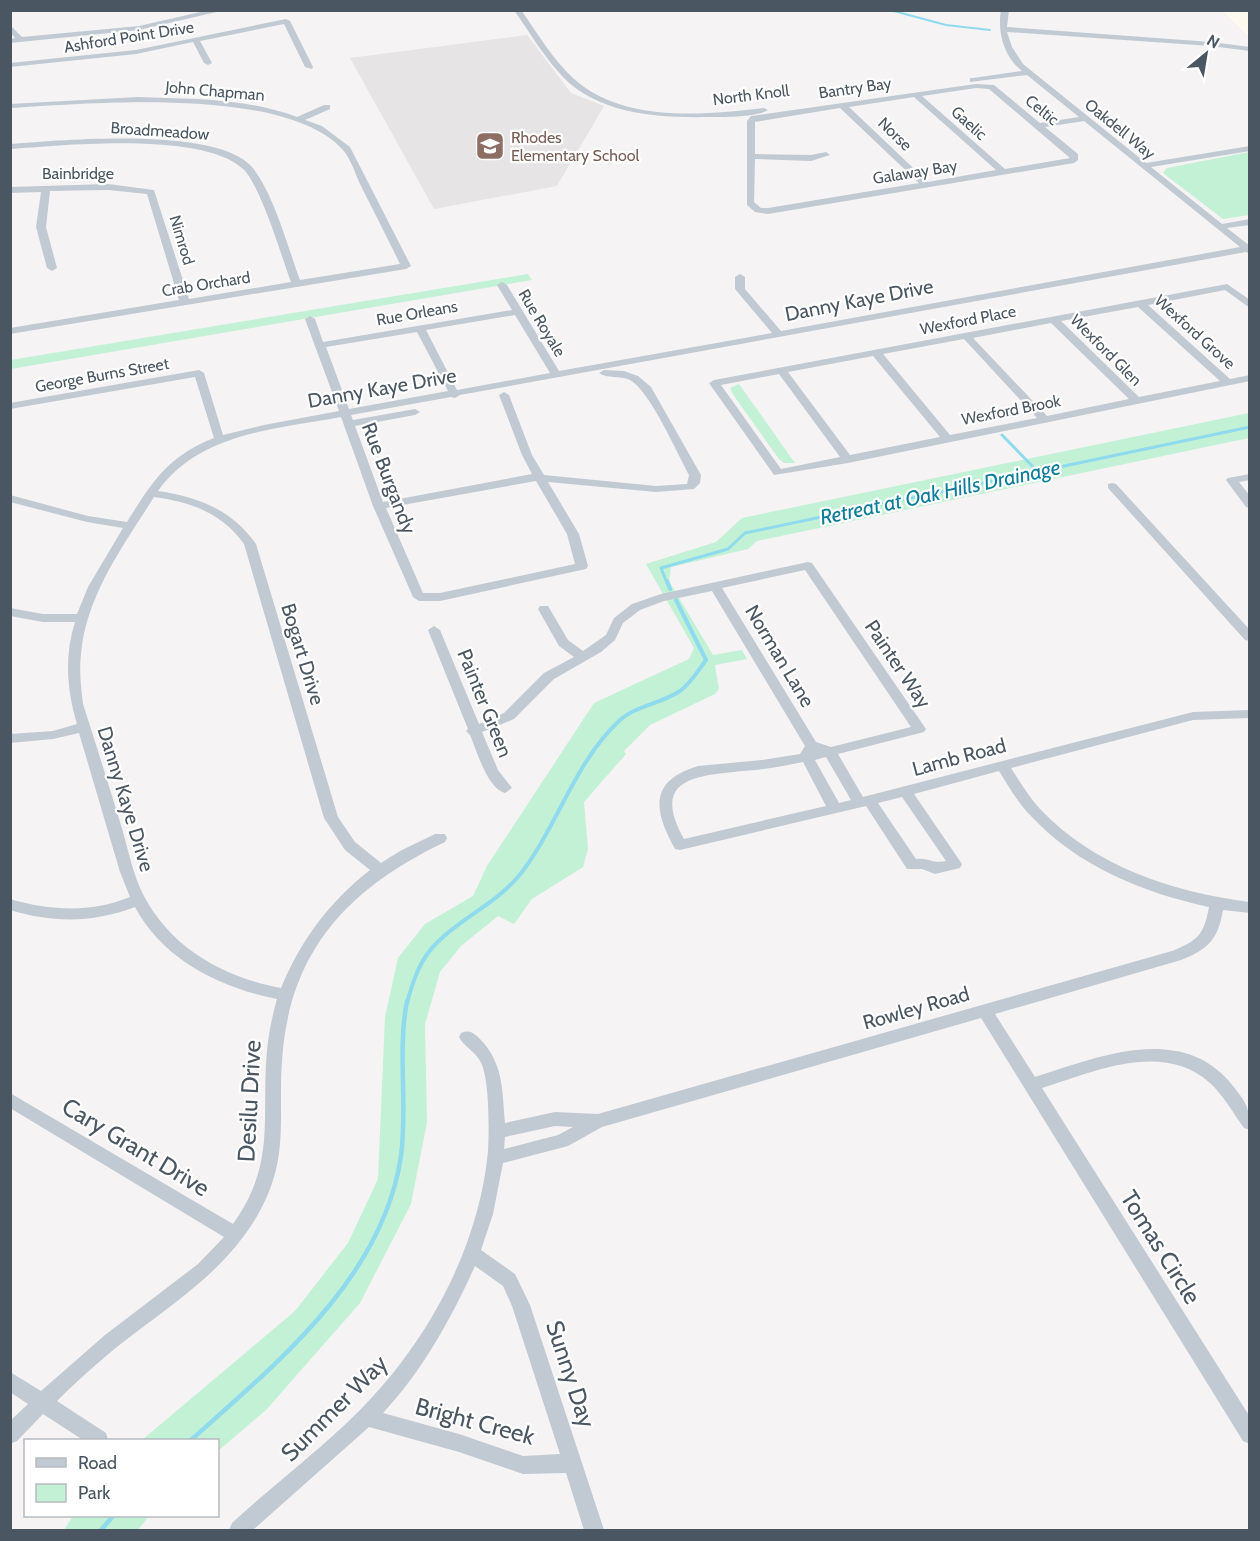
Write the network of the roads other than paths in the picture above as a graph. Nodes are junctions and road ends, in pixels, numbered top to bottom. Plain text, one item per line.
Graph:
1 (222, 10) edge
2 (517, 10) edge
3 (1005, 10) edge
4 (10, 27) edge
5 (1004, 29) junction
6 (15, 40) edge
7 (196, 40) junction
8 (100, 45) junction
9 (1250, 49) edge
10 (208, 63) dead end
11 (10, 65) edge
12 (309, 67) dead end
13 (1028, 73) junction
14 (987, 86) joint
15 (915, 94) junction
16 (843, 105) junction
17 (10, 106) edge
18 (327, 107) dead end
19 (300, 119) junction
20 (1084, 119) junction
21 (1037, 126) junction
22 (10, 147) edge
23 (1250, 148) edge
24 (826, 155) dead end
25 (750, 156) junction
26 (1075, 159) joint
27 (1142, 166) junction
28 (1004, 173) junction
29 (926, 185) junction
30 (46, 188) junction
31 (10, 190) edge
32 (146, 190) joint
33 (758, 210) joint
34 (1250, 222) edge
35 (1219, 227) junction
36 (1248, 250) edge
37 (406, 266) joint
38 (52, 268) dead end
39 (740, 277) dead end
40 (297, 284) junction
41 (502, 285) dead end
42 (185, 303) junction
43 (1140, 303) junction
44 (1250, 305) edge
45 (518, 312) junction
46 (310, 319) dead end
47 (1053, 319) junction
48 (420, 328) junction
49 (10, 331) edge
50 (779, 335) junction
51 (965, 335) junction
52 (322, 345) junction
53 (876, 353) junction
54 (782, 371) junction
55 (557, 376) junction
56 (1250, 378) edge
57 (1229, 382) junction
58 (502, 392) junction
59 (455, 395) junction
60 (1138, 402) junction
61 (10, 406) edge
62 (347, 419) junction
63 (1045, 420) junction
64 (221, 439) junction
65 (947, 439) junction
66 (849, 460) junction
67 (778, 473) joint
68 (1250, 477) edge
69 (542, 478) junction
70 (1112, 486) dead end
71 (151, 493) junction
72 (10, 498) edge
73 (1250, 505) edge
74 (379, 506) junction
75 (130, 526) junction
76 (715, 586) junction
77 (544, 609) dead end
78 (10, 612) edge
79 (81, 618) junction
80 (434, 630) dead end
81 (1249, 637) edge
82 (1250, 646) edge
83 (583, 657) junction
84 (1250, 714) edge
85 (84, 727) junction
86 (474, 731) junction
87 (10, 739) edge
88 (808, 751) junction
89 (829, 751) junction
90 (1002, 766) junction
91 (505, 788) dead end
92 (905, 791) junction
93 (865, 802) junction
94 (835, 809) junction
95 (440, 838) dead end
96 (380, 870) junction
97 (139, 900) junction
98 (10, 904) edge
99 (1217, 904) junction
100 (1250, 908) edge
101 (286, 995) junction
102 (984, 1010) junction
103 (467, 1037) dead end
104 (1032, 1085) junction
105 (10, 1100) edge
106 (598, 1121) junction
107 (1250, 1123) edge
108 (498, 1132) junction
109 (497, 1158) junction
110 (236, 1235) junction
111 (471, 1252) junction
112 (10, 1381) edge
113 (42, 1402) junction
114 (366, 1417) junction
115 (10, 1435) edge
116 (1250, 1435) edge
117 (98, 1439) edge
118 (572, 1463) junction
119 (239, 1530) edge
120 (594, 1530) edge

1 - 8 street
2 - 13 street, North Knoll
3 - 5 street, Oakdell Way
4 - 6 street
5 - 9 street
5 - 13 street, Oakdell Way
6 - 8 street
7 - 8 street, Ashford Point Drive
7 - 10 street
7 - 12 street, Ashford Point Drive
8 - 11 street, Ashford Point Drive
13 - 20 street, Oakdell Way
14 - 15 street, Bantry Bay
14 - 21 street, Celtic
15 - 16 street, Bantry Bay
15 - 28 street, Gaelic
16 - 25 street, Bantry Bay
16 - 29 street, Norse
17 - 19 street, John Chapman
18 - 19 street
19 - 37 street, John Chapman
20 - 21 street
20 - 27 street, Oakdell Way
21 - 26 street, Celtic
22 - 40 street, Broadmeadow
23 - 27 street
24 - 25 street
25 - 33 street, Bantry Bay
26 - 28 street, Galaway Bay
27 - 35 street, Oakdell Way
28 - 29 street, Galaway Bay
29 - 33 street, Galaway Bay
30 - 31 street, Bainbridge
30 - 32 street, Bainbridge
30 - 38 street
32 - 42 street, Nimrod
34 - 35 street
35 - 36 street, Oakdell Way
36 - 50 street, Danny Kaye Drive
37 - 40 street, Crab Orchard
39 - 50 street
40 - 42 street, Crab Orchard
41 - 45 street, Rue Royale
42 - 49 street, Crab Orchard
43 - 44 street, Wexford Place
43 - 47 street, Wexford Place
43 - 57 street, Wexford Grove
45 - 48 street, Rue Orleans
45 - 55 street, Rue Royale
46 - 52 street, Rue Burgandy
47 - 51 street, Wexford Place
47 - 60 street, Wexford Glen
48 - 52 street, Rue Orleans
48 - 59 street
50 - 55 street, Danny Kaye Drive
51 - 53 street, Wexford Place
51 - 63 street
52 - 62 street, Rue Burgandy
53 - 54 street, Wexford Place
53 - 65 street
54 - 66 street
54 - 67 street, Wexford Place
55 - 58 street, Danny Kaye Drive
56 - 57 street, Wexford Brook
57 - 60 street, Wexford Brook
58 - 59 street, Danny Kaye Drive
58 - 62 street
58 - 69 street
58 - 69 street
59 - 62 street, Danny Kaye Drive
60 - 63 street, Wexford Brook
61 - 64 street, George Burns Street
62 - 64 street, Danny Kaye Drive
62 - 74 street, Rue Burgandy
63 - 65 street, Wexford Brook
64 - 71 street, Danny Kaye Drive
65 - 66 street, Wexford Brook
66 - 67 street, Wexford Brook
68 - 73 street
69 - 74 street
69 - 74 street, Rue Burgandy
70 - 81 street
71 - 75 street, Danny Kaye Drive
71 - 96 street, Bogart Drive
72 - 75 street
75 - 79 street, Danny Kaye Drive
76 - 83 street, Painter Way
76 - 88 street, Norman Lane
76 - 89 street, Painter Way
77 - 83 street
78 - 79 street
79 - 85 street, Danny Kaye Drive
80 - 86 street, Painter Green
81 - 82 street
83 - 86 street, Painter Way
84 - 90 street, Lamb Road
85 - 87 street
85 - 97 street, Danny Kaye Drive
86 - 91 street, Painter Green
88 - 89 street
88 - 94 street, Norman Lane
88 - 94 street, Lamb Road
89 - 93 street
90 - 92 street, Lamb Road
90 - 99 street
92 - 93 street, Lamb Road
92 - 93 street
93 - 94 street, Lamb Road
95 - 96 street, Desilu Drive
96 - 101 street, Desilu Drive
97 - 98 street
97 - 101 street, Danny Kaye Drive
99 - 100 street
99 - 102 street, Rowley Road
101 - 110 street, Desilu Drive
102 - 104 street, Tomas Circle
102 - 106 street, Rowley Road
103 - 108 street, Summer Way
104 - 107 street
104 - 116 street, Tomas Circle
105 - 110 street, Cary Grant Drive
106 - 108 street, Rowley Road
106 - 109 street, Rowley Road
108 - 109 street, Summer Way
109 - 111 street, Summer Way
110 - 113 street, Desilu Drive
111 - 114 street, Summer Way
111 - 118 street, Sunny Day
112 - 113 street
113 - 115 street, Desilu Drive
113 - 117 street
114 - 118 street, Bright Creek
114 - 119 street, Summer Way
118 - 120 street, Sunny Day

